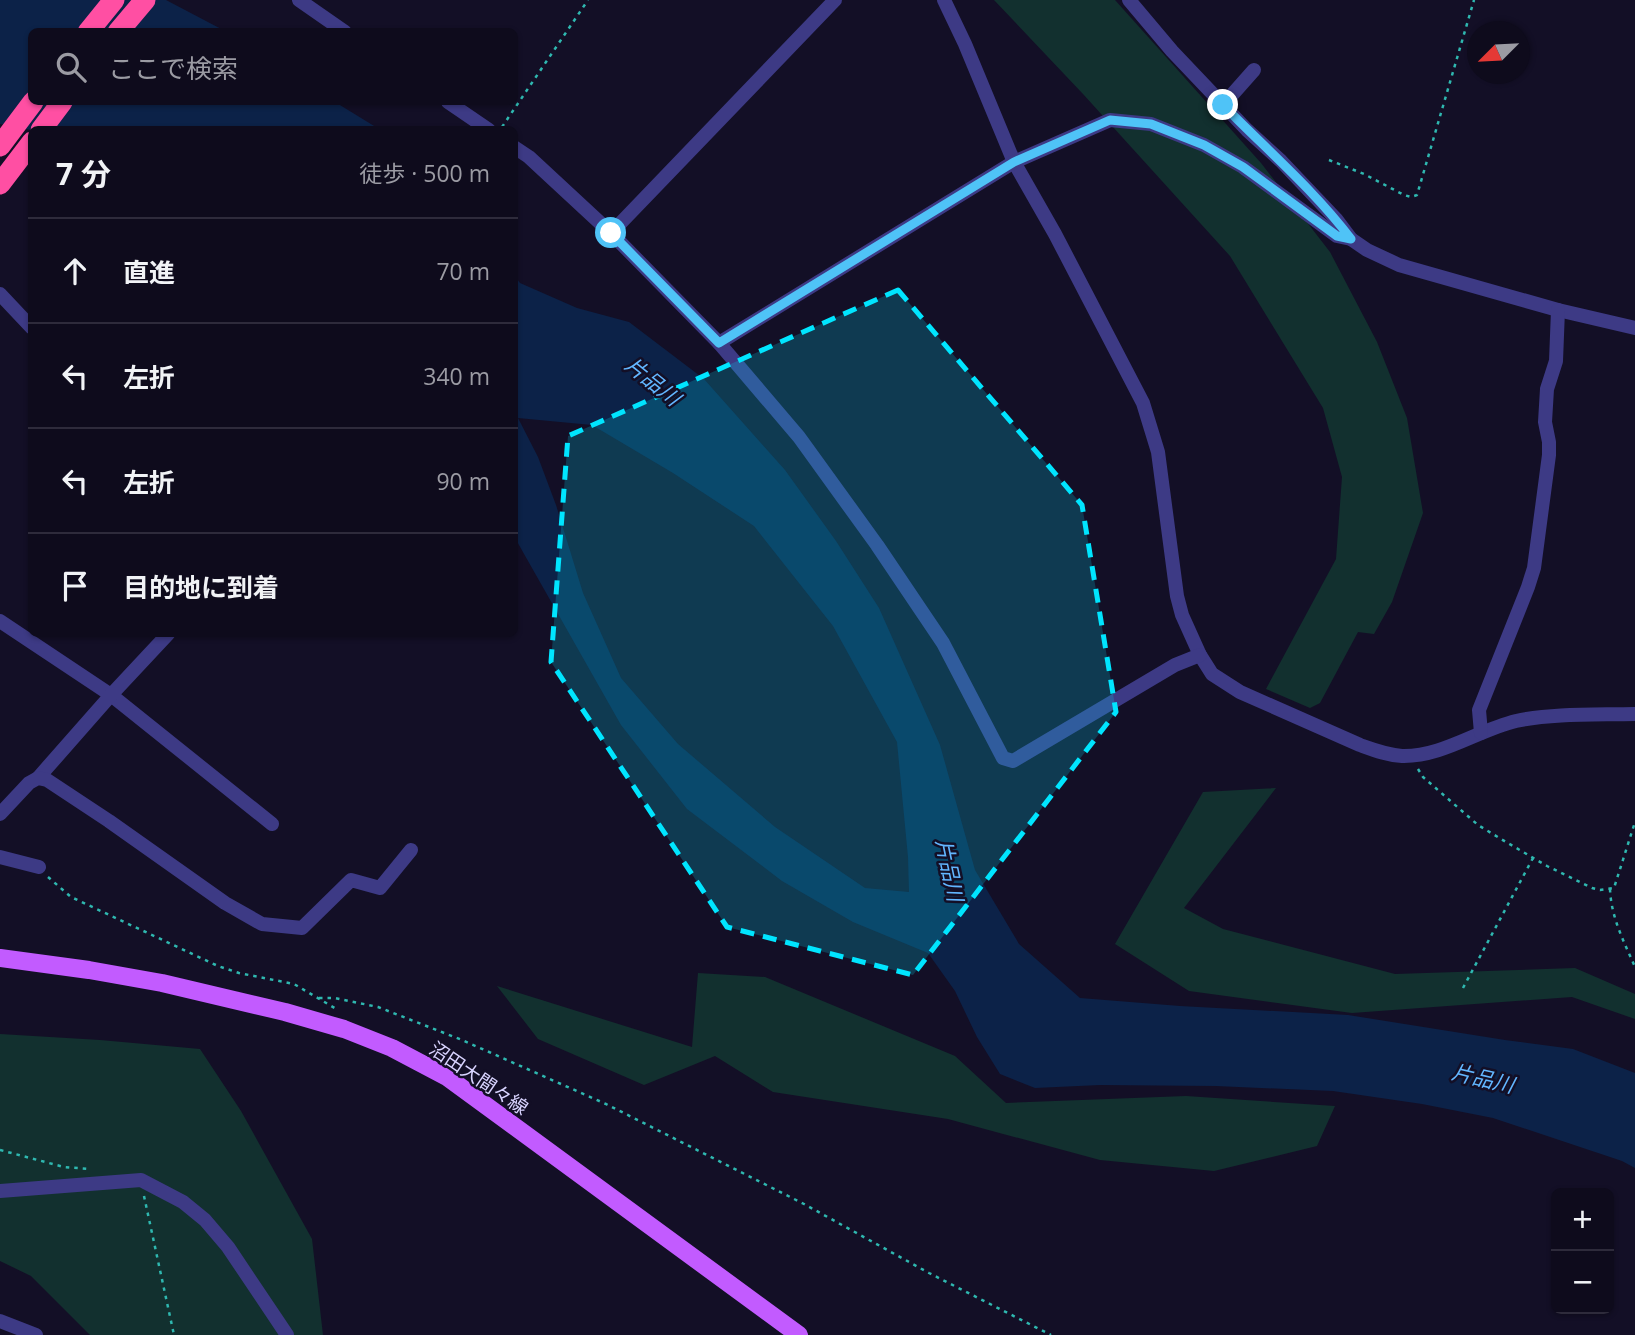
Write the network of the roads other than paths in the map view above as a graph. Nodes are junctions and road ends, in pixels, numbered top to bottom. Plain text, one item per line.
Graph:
1 (114, 0) edge
2 (145, 0) edge
3 (299, 0) edge
4 (835, 0) edge
5 (944, 0) edge
6 (1129, 0) edge
7 (91, 28) edge
8 (121, 28) edge
9 (339, 28) edge
10 (1254, 70) dead end
11 (31, 105) edge
12 (60, 105) edge
13 (452, 105) edge
14 (1223, 105) junction
15 (44, 126) edge
16 (483, 126) edge
17 (0, 146) edge
18 (28, 147) edge
19 (518, 150) edge
20 (1014, 162) junction
21 (0, 184) edge
22 (611, 233) junction
23 (1351, 239) junction
24 (0, 294) edge
25 (1558, 310) junction
26 (28, 324) edge
27 (1635, 328) edge
28 (719, 343) junction
29 (0, 621) edge
30 (165, 637) edge
31 (1200, 655) junction
32 (111, 695) junction
33 (1635, 714) edge
34 (1481, 733) junction
35 (38, 778) junction
36 (0, 814) edge
37 (272, 824) dead end
38 (411, 850) dead end
39 (0, 857) edge
40 (39, 867) road end
41 (0, 958) edge
42 (0, 1191) edge
43 (0, 1321) edge
44 (36, 1335) edge
45 (287, 1335) edge
46 (799, 1335) edge

1 - 7 highway
2 - 8 highway
3 - 9 street
4 - 22 street
5 - 20 street
6 - 14 street
10 - 14 street
11 - 17 highway
12 - 15 highway
13 - 16 street
14 - 23 street
18 - 21 highway
19 - 22 street
20 - 23 street
20 - 28 street
20 - 31 street
22 - 28 street
23 - 25 street
24 - 26 street
25 - 27 street
25 - 34 street
28 - 31 street
29 - 32 street
30 - 32 street
31 - 34 street
32 - 35 street
32 - 37 street
33 - 34 street
35 - 36 street
35 - 38 street
39 - 40 street
41 - 46 main road, 沼田大間々線
42 - 45 street
43 - 44 street

